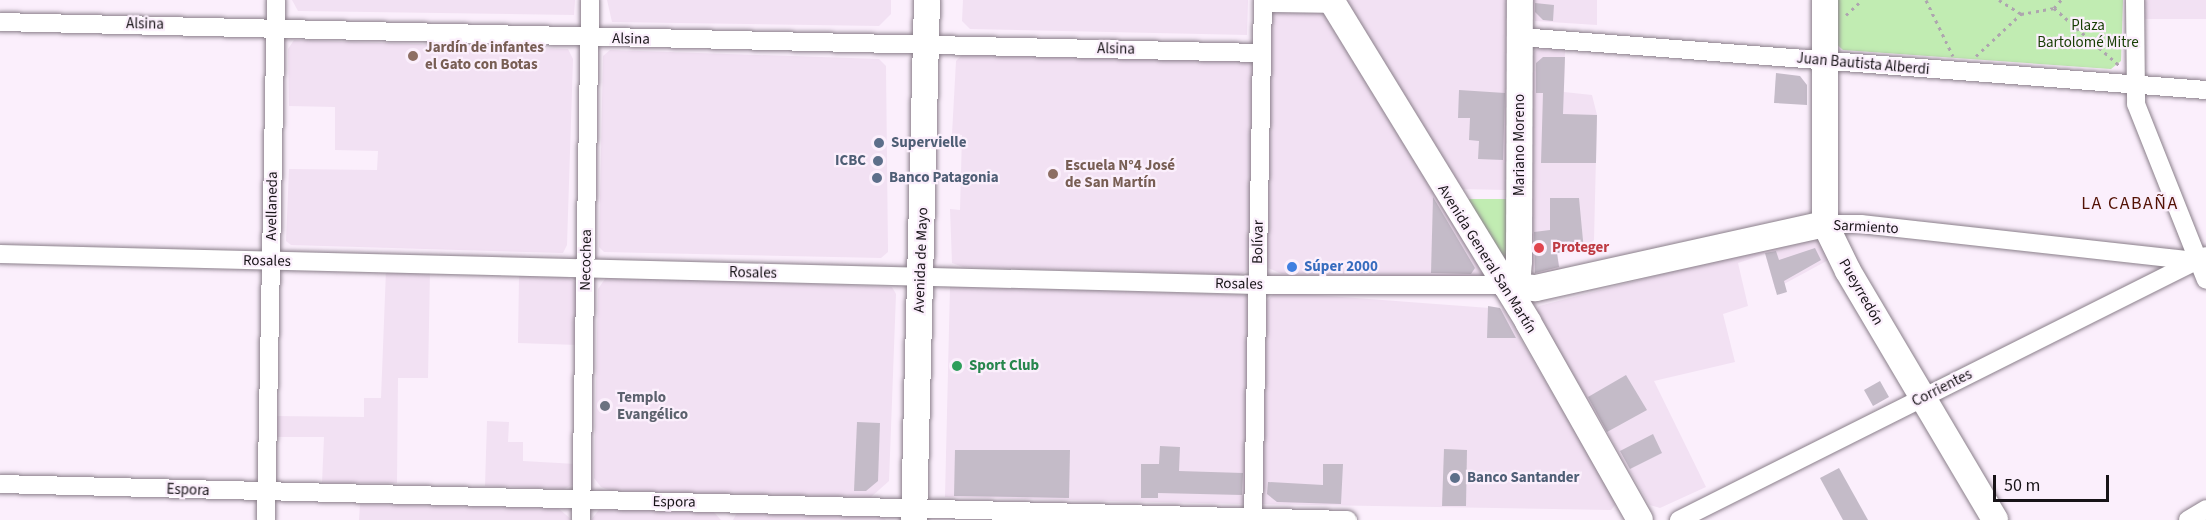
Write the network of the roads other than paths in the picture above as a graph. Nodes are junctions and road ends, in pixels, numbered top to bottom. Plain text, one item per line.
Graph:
1 (276, 0) edge
2 (590, 0) edge
3 (927, 0) edge
4 (1520, 0) edge
5 (1825, 0) edge
6 (2135, 0) edge
7 (1263, 1) edge
8 (1332, 2) edge
9 (0, 21) edge
10 (275, 27) junction
11 (1520, 37) junction
12 (589, 38) junction
13 (927, 44) junction
14 (1261, 53) junction
15 (1824, 61) junction
16 (2133, 76) junction
17 (2206, 90) edge
18 (1825, 224) junction
19 (0, 254) edge
20 (2201, 259) edge
21 (271, 261) junction
22 (586, 268) junction
23 (920, 277) junction
24 (2206, 280) edge
25 (1257, 285) junction
26 (1506, 285) junction
27 (1923, 397) junction
28 (0, 484) edge
29 (267, 492) junction
30 (582, 500) junction
31 (2206, 509) edge
32 (727, 512) edge
33 (914, 514) edge
34 (1253, 519) edge
35 (266, 520) edge
36 (581, 520) edge
37 (1348, 520) edge
38 (1640, 520) edge
39 (1679, 520) edge
40 (1995, 520) edge
41 (2188, 520) edge

1 - 10 street, Avellaneda
2 - 12 street, Necochea
3 - 13 street, Avenida de Mayo
4 - 11 street, Mariano Moreno
5 - 15 street, Pueyrredón
6 - 16 street
7 - 8 street
7 - 14 street, Bolívar
8 - 26 street, Avenida General San Martín
9 - 10 street, Alsina
10 - 12 street, Alsina
10 - 21 street, Avellaneda
11 - 15 street, Juan Bautista Alberdi
11 - 26 street, Mariano Moreno
12 - 13 street, Alsina
12 - 22 street, Necochea
13 - 14 street, Alsina
13 - 23 street, Avenida de Mayo
14 - 25 street, Bolívar
15 - 16 street, Juan Bautista Alberdi
15 - 18 street, Pueyrredón
16 - 17 street, Juan Bautista Alberdi
16 - 20 street
18 - 20 street, Sarmiento
18 - 26 street, Sarmiento
18 - 27 street, Pueyrredón
19 - 21 street, Rosales
20 - 24 street
20 - 27 street, Corrientes
21 - 22 street, Rosales
21 - 29 street, Avellaneda
22 - 23 street, Rosales
22 - 30 street, Necochea
23 - 25 street, Rosales
23 - 33 street, Avenida de Mayo
25 - 26 street, Rosales
25 - 34 street, Bolívar
26 - 38 street, Avenida General San Martín
27 - 39 street, Corrientes
27 - 40 street, Pueyrredón
28 - 29 street, Espora
29 - 30 street, Espora
29 - 35 street, Avellaneda
30 - 32 street, Espora
30 - 36 street, Necochea
31 - 41 street
32 - 33 street, Espora
33 - 34 street, Espora
34 - 37 street, Espora

